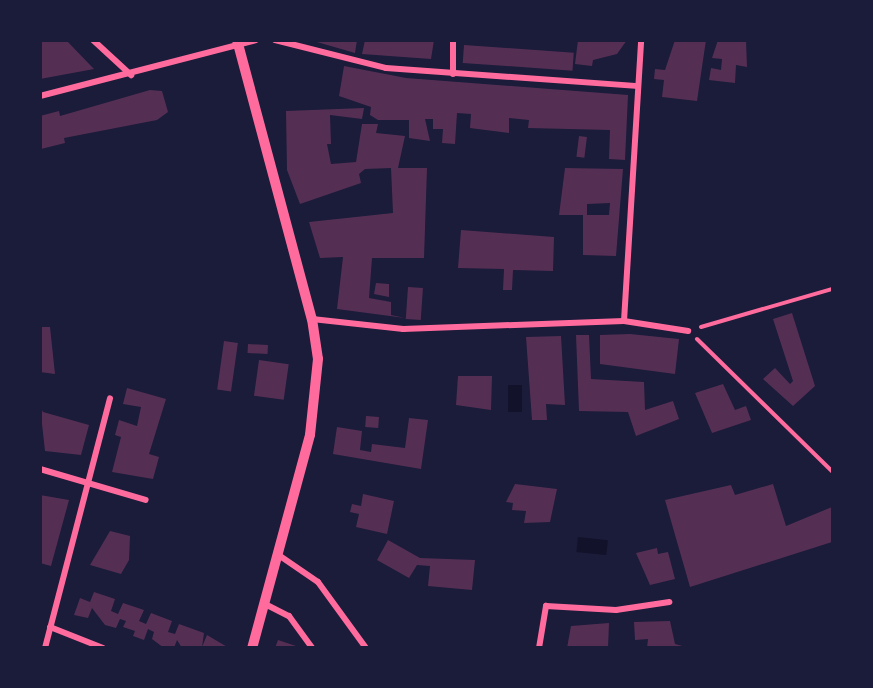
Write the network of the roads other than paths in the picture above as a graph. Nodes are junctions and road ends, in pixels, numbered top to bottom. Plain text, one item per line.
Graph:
1 (93, 40) edge
2 (256, 40) edge
3 (275, 40) edge
4 (453, 40) edge
5 (641, 40) edge
6 (239, 43) edge
7 (453, 74) junction
8 (131, 75) junction
9 (635, 86) junction
10 (40, 96) edge
11 (312, 319) junction
12 (624, 321) junction
13 (688, 331) road end
14 (110, 398) dead end
15 (40, 469) edge
16 (87, 483) junction
17 (146, 500) dead end
18 (280, 556) junction
19 (669, 602) dead end
20 (265, 604) junction
21 (50, 627) junction
22 (45, 648) edge
23 (103, 648) edge
24 (252, 648) edge
25 (312, 648) edge
26 (366, 648) edge
27 (539, 648) edge

1 - 8 street
2 - 6 street
3 - 7 street
4 - 7 street
5 - 9 street
6 - 8 street
6 - 11 street
7 - 9 street
8 - 10 street
9 - 12 street
11 - 12 street
11 - 18 street
12 - 13 street
14 - 16 street
15 - 16 street
16 - 17 street
16 - 21 street
18 - 20 street
18 - 26 street
19 - 27 street
20 - 24 street
20 - 25 street
21 - 22 street
21 - 23 street

